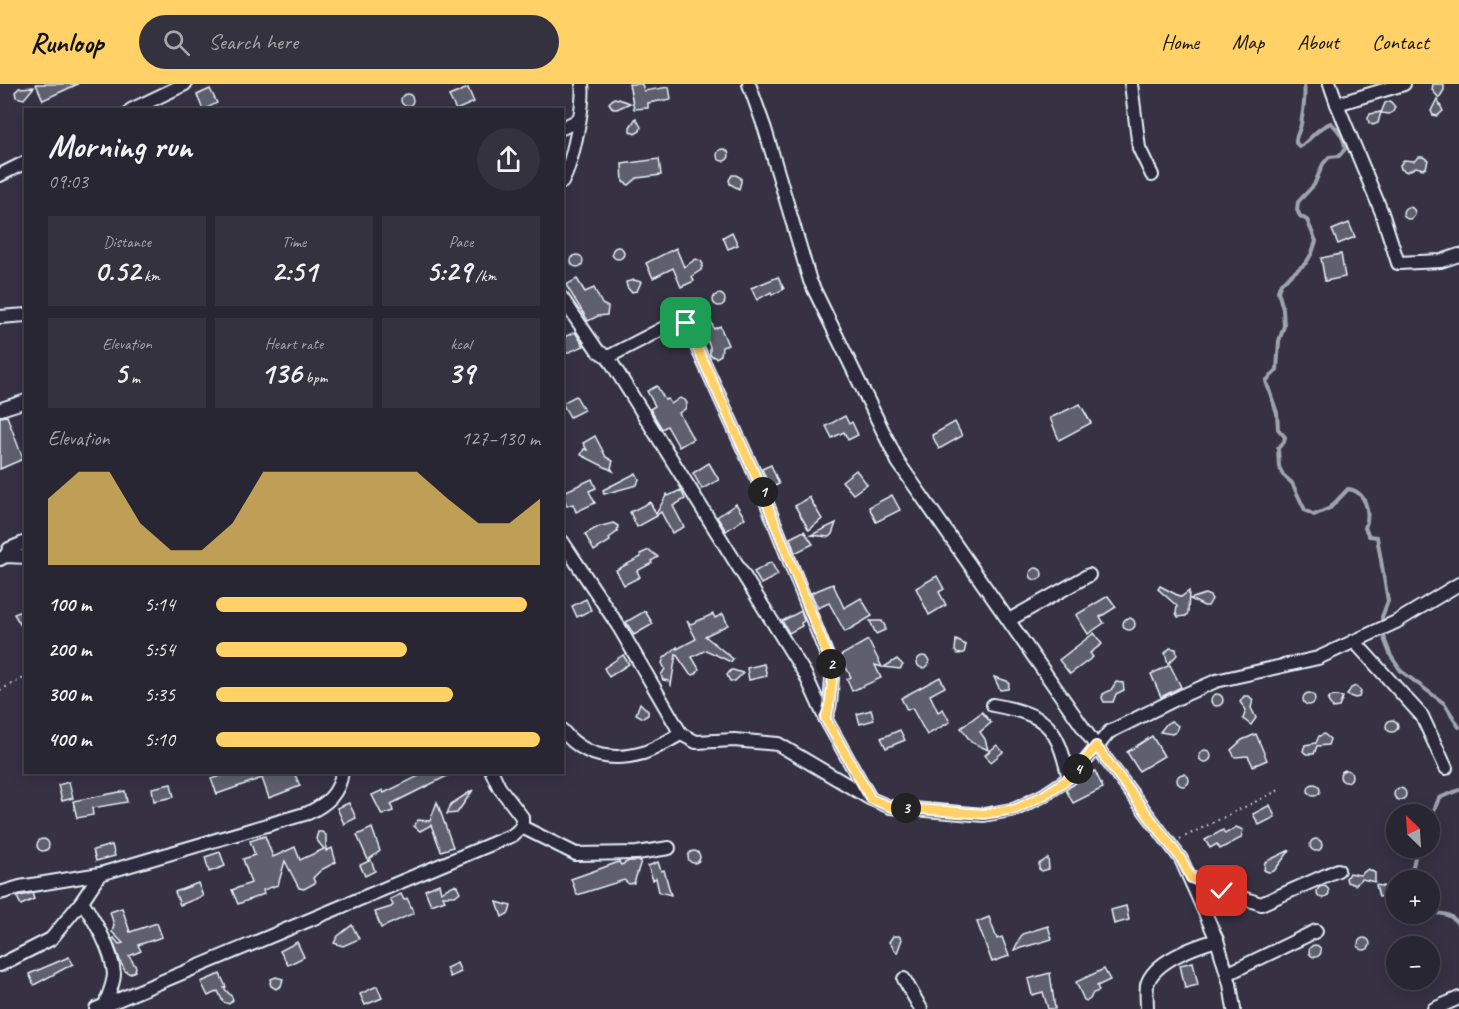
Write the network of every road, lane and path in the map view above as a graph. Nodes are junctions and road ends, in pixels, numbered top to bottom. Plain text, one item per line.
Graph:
1 (185, 84) edge
2 (582, 84) edge
3 (749, 84) edge
4 (1131, 84) edge
5 (1330, 84) edge
6 (1404, 84) edge
7 (1337, 104) junction
8 (135, 108) edge
9 (579, 120) junction
10 (564, 127) edge
11 (24, 163) edge
12 (0, 175) edge
13 (564, 175) edge
14 (1152, 175) dead end
15 (1459, 255) edge
16 (564, 301) edge
17 (24, 315) edge
18 (0, 316) edge
19 (609, 357) junction
20 (24, 402) edge
21 (1, 409) edge
22 (24, 543) edge
23 (564, 544) edge
24 (24, 557) edge
25 (3, 558) edge
26 (1089, 574) dead end
27 (1459, 584) edge
28 (1009, 620) junction
29 (1354, 641) junction
30 (24, 678) edge
31 (0, 690) edge
32 (993, 705) dead end
33 (825, 718) junction
34 (564, 732) edge
35 (681, 734) junction
36 (1096, 746) junction
37 (1446, 768) dead end
38 (341, 774) edge
39 (493, 774) edge
40 (1069, 779) junction
41 (1281, 789) dead end
42 (871, 799) junction
43 (522, 827) junction
44 (1169, 844) junction
45 (669, 848) dead end
46 (1338, 870) dead end
47 (100, 874) junction
48 (1191, 878) junction
49 (0, 893) edge
50 (82, 901) junction
51 (1316, 931) dead end
52 (1217, 940) junction
53 (0, 965) edge
54 (1227, 974) junction
55 (904, 979) dead end
56 (1459, 998) edge
57 (100, 1007) edge
58 (921, 1009) edge
59 (1147, 1009) edge
60 (1234, 1009) edge
61 (1434, 1009) edge

1 - 8 street
2 - 9 street
3 - 28 street
4 - 14 street
5 - 7 street
6 - 7 street
7 - 15 street
9 - 10 street
9 - 13 street
11 - 12 street
16 - 19 street
17 - 18 street
19 - 33 street
19 - 33 street
20 - 21 street
22 - 25 street
23 - 35 street
24 - 25 street
26 - 28 street
27 - 29 street
28 - 36 street
29 - 36 street
29 - 37 street
30 - 31 path
32 - 40 street
33 - 42 street
34 - 35 street
35 - 42 street
36 - 40 street
36 - 44 street
38 - 47 street
39 - 43 street
40 - 42 street
41 - 44 path
43 - 45 street
43 - 57 street
44 - 48 street
46 - 48 street
47 - 49 street
47 - 50 street
48 - 52 street
50 - 53 street
50 - 57 street
51 - 54 street
52 - 54 street
52 - 59 street
54 - 60 street
55 - 58 street
56 - 61 street

